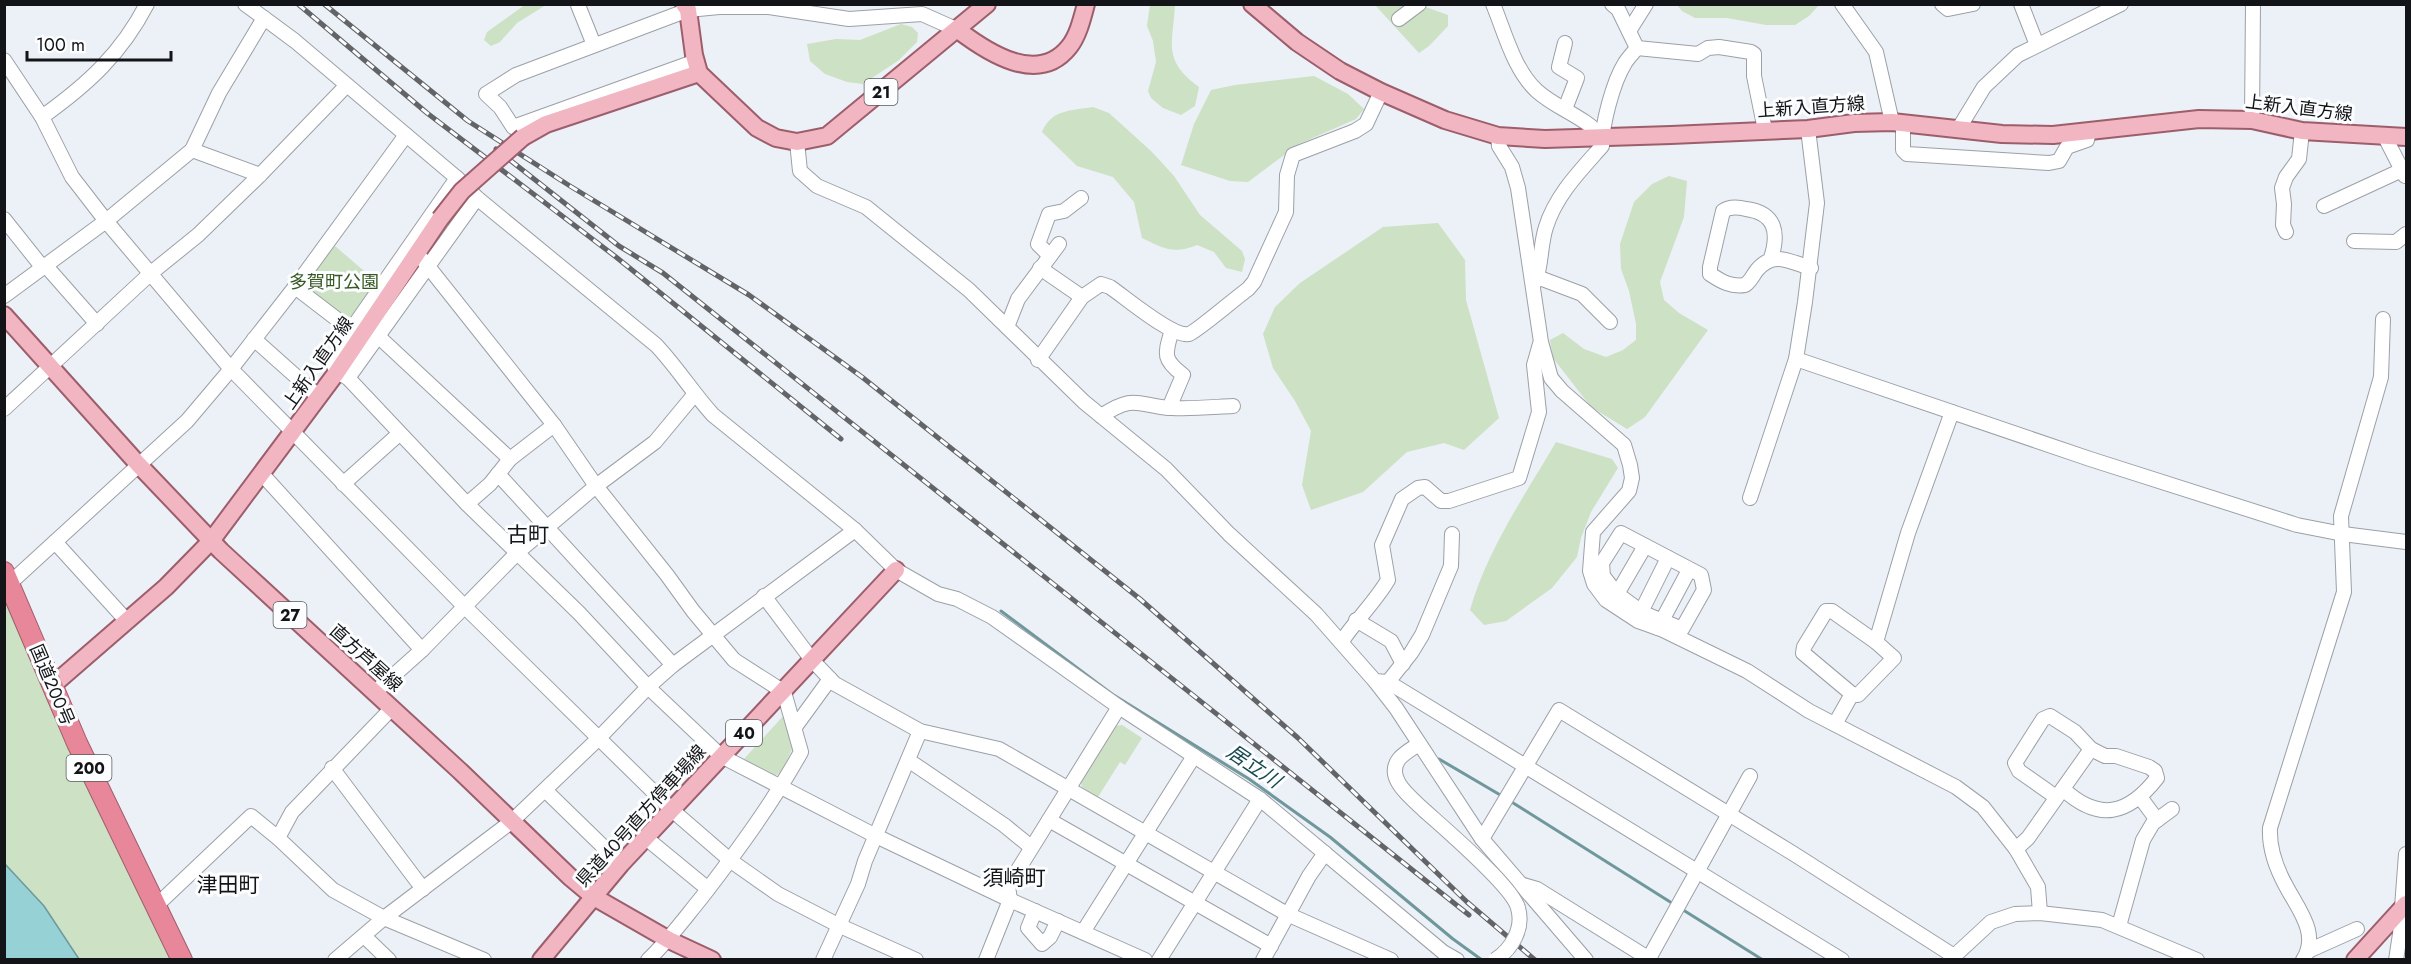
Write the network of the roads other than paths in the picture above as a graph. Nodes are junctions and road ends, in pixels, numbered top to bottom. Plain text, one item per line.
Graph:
1 (147, 4) edge
2 (245, 4) edge
3 (987, 4) edge
4 (1086, 4) edge
5 (1252, 4) edge
6 (1419, 4) edge
7 (1493, 4) edge
8 (1612, 4) edge
9 (1646, 4) edge
10 (1842, 4) edge
11 (1942, 4) edge
12 (1973, 4) edge
13 (2021, 4) edge
14 (2121, 4) edge
15 (2253, 4) edge
16 (578, 5) edge
17 (688, 6) edge
18 (264, 18) junction
19 (1399, 20) dead end
20 (958, 30) junction
21 (1629, 31) junction
22 (1565, 43) dead end
23 (594, 45) junction
24 (2037, 45) junction
25 (1637, 48) junction
26 (4, 60) edge
27 (698, 67) junction
28 (346, 86) junction
29 (1381, 92) junction
30 (1565, 109) junction
31 (42, 117) junction
32 (2252, 120) junction
33 (1897, 122) junction
34 (1959, 128) junction
35 (1808, 129) junction
36 (1765, 130) junction
37 (2089, 131) junction
38 (2301, 131) junction
39 (406, 135) junction
40 (1498, 136) junction
41 (1602, 137) junction
42 (2385, 137) junction
43 (2406, 137) edge
44 (797, 142) junction
45 (192, 150) junction
46 (260, 176) junction
47 (2405, 176) edge
48 (458, 178) junction
49 (477, 198) junction
50 (1081, 198) dead end
51 (2324, 206) dead end
52 (4, 219) edge
53 (106, 221) junction
54 (2286, 232) dead end
55 (2406, 234) edge
56 (2354, 241) dead end
57 (1059, 244) dead end
58 (1050, 256) junction
59 (1771, 258) junction
60 (426, 262) junction
61 (44, 267) junction
62 (1040, 268) junction
63 (1810, 268) junction
64 (151, 273) junction
65 (1535, 283) junction
66 (295, 287) junction
67 (4, 296) edge
68 (1082, 297) junction
69 (4, 315) edge
70 (2383, 319) dead end
71 (1610, 322) dead end
72 (97, 324) junction
73 (1007, 327) junction
74 (351, 330) junction
75 (1172, 330) junction
76 (379, 337) junction
77 (254, 339) junction
78 (1541, 342) junction
79 (1796, 359) junction
80 (1038, 360) junction
81 (51, 367) junction
82 (231, 369) junction
83 (343, 375) junction
84 (694, 395) junction
85 (319, 397) junction
86 (1233, 406) dead end
87 (1169, 408) junction
88 (4, 409) edge
89 (1952, 412) junction
90 (1101, 416) junction
91 (555, 425) junction
92 (292, 433) junction
93 (399, 434) junction
94 (510, 459) junction
95 (138, 464) junction
96 (262, 474) junction
97 (498, 474) junction
98 (343, 484) junction
99 (596, 486) junction
100 (1750, 498) dead end
101 (467, 504) junction
102 (546, 528) junction
103 (855, 530) junction
104 (1452, 534) dead end
105 (2343, 534) junction
106 (211, 541) junction
107 (55, 542) junction
108 (2406, 542) edge
109 (1645, 546) junction
110 (518, 552) junction
111 (1668, 558) junction
112 (896, 570) junction
113 (1689, 570) junction
114 (7, 578) edge
115 (1617, 594) junction
116 (764, 596) junction
117 (465, 607) junction
118 (1641, 612) junction
119 (126, 620) junction
120 (1356, 620) junction
121 (1660, 624) junction
122 (713, 634) junction
123 (1342, 641) junction
124 (1876, 642) junction
125 (423, 650) junction
126 (812, 660) junction
127 (1402, 664) junction
128 (674, 665) junction
129 (830, 680) junction
130 (1382, 682) junction
131 (53, 685) junction
132 (648, 687) junction
133 (375, 692) junction
134 (784, 692) junction
135 (1852, 694) junction
136 (1119, 707) junction
137 (392, 708) junction
138 (1835, 724) junction
139 (795, 727) junction
140 (920, 731) junction
141 (599, 738) junction
142 (1419, 744) junction
143 (2091, 749) junction
144 (721, 756) junction
145 (1194, 756) junction
146 (908, 760) junction
147 (1526, 765) junction
148 (332, 768) junction
149 (1750, 776) dead end
150 (782, 787) junction
151 (1070, 789) junction
152 (546, 791) junction
153 (2060, 793) junction
154 (2140, 797) junction
155 (1260, 799) junction
156 (2172, 809) dead end
157 (672, 810) junction
158 (1728, 814) junction
159 (1049, 820) junction
160 (2157, 820) junction
161 (511, 822) junction
162 (1147, 832) junction
163 (876, 836) junction
164 (278, 838) junction
165 (646, 838) junction
166 (1482, 840) junction
167 (1031, 847) junction
168 (2016, 849) junction
169 (1325, 853) junction
170 (2406, 854) edge
171 (731, 861) junction
172 (621, 864) junction
173 (1126, 865) junction
174 (1698, 871) junction
175 (1215, 873) junction
176 (1518, 883) junction
177 (423, 889) junction
178 (708, 889) junction
179 (594, 897) junction
180 (1010, 900) junction
181 (1196, 903) junction
182 (157, 905) junction
183 (2404, 907) edge
184 (1035, 911) junction
185 (2040, 913) junction
186 (1287, 914) junction
187 (384, 918) junction
188 (1059, 921) junction
189 (838, 925) junction
190 (2119, 926) junction
191 (2357, 929) dead end
192 (1083, 932) junction
193 (364, 936) junction
194 (669, 940) junction
195 (1270, 946) junction
196 (2305, 956) edge
197 (1952, 958) edge
198 (1649, 959) edge
199 (182, 960) edge
200 (336, 960) edge
201 (389, 960) edge
202 (484, 960) edge
203 (541, 960) edge
204 (648, 960) edge
205 (712, 960) edge
206 (823, 960) edge
207 (916, 960) edge
208 (986, 960) edge
209 (1145, 960) edge
210 (1160, 960) edge
211 (1263, 960) edge
212 (1391, 960) edge
213 (1457, 960) edge
214 (1495, 960) edge
215 (1586, 960) edge
216 (1842, 960) edge
217 (2197, 960) edge
218 (2355, 960) edge
219 (2396, 960) edge

1 - 31 street
2 - 18 street
3 - 20 main road, 21
4 - 20 main road
5 - 29 main road, 上新入直方線
6 - 19 street
7 - 30 street
8 - 21 street
9 - 21 street
10 - 33 street
11 - 12 street
13 - 24 street
14 - 24 street
15 - 32 street
16 - 23 street
17 - 20 street
17 - 23 street
17 - 27 main road
18 - 28 street
18 - 45 street
20 - 44 main road, 21
21 - 25 street
22 - 30 street
23 - 27 street
24 - 34 street
25 - 36 street
25 - 41 street
26 - 31 street
27 - 44 main road, 21
27 - 83 main road, 上新入直方線, bridge
28 - 39 street
28 - 46 street
29 - 40 main road, 上新入直方線
29 - 75 street
30 - 41 street
31 - 53 street
32 - 37 main road, 上新入直方線
32 - 38 main road, 上新入直方線
33 - 34 main road, 上新入直方線
33 - 35 main road, 上新入直方線
33 - 37 street
34 - 37 main road, 上新入直方線
35 - 36 main road, 上新入直方線
35 - 63 street
36 - 41 main road, 上新入直方線
38 - 42 main road, 上新入直方線
38 - 54 street
39 - 48 street
39 - 66 street
40 - 41 main road, 上新入直方線
40 - 65 street
41 - 65 street
42 - 43 main road, 上新入直方線
42 - 47 street
44 - 73 street
45 - 46 street
45 - 53 street
46 - 64 street
47 - 51 street
48 - 49 street
48 - 74 street
49 - 60 street
49 - 84 street
50 - 58 street
52 - 61 street
53 - 61 street
53 - 64 street
55 - 56 street
57 - 58 street
58 - 62 street
59 - 59 street
59 - 63 street
60 - 76 street
60 - 91 street
61 - 67 street
61 - 72 street
62 - 68 street
62 - 73 street
63 - 79 street
64 - 72 street
64 - 82 street
65 - 71 street
65 - 78 street
66 - 74 street
66 - 77 street
68 - 75 street
68 - 80 street
69 - 81 main road, 直方芦屋線 / 27
70 - 105 street
72 - 81 street
73 - 80 street
74 - 83 street
75 - 87 street
76 - 83 street
76 - 94 street
77 - 82 street
77 - 85 street
78 - 120 street
78 - 121 street
79 - 89 street
79 - 100 street
80 - 90 street
81 - 88 street
81 - 95 main road, 直方芦屋線 / 27
82 - 92 street
82 - 95 street
83 - 85 main road, 上新入直方線
83 - 93 street
84 - 99 street
84 - 103 street
85 - 92 main road, 上新入直方線
86 - 87 street
87 - 90 street
89 - 105 street
89 - 124 street
90 - 123 street
91 - 94 street
91 - 99 street
92 - 96 main road, 上新入直方線
92 - 98 street
93 - 98 street
93 - 101 street
94 - 97 street
95 - 106 main road, 直方芦屋線 / 27
95 - 107 street
96 - 106 main road, 上新入直方線
96 - 125 street
97 - 101 street
97 - 102 street
98 - 117 street
99 - 102 street
99 - 122 street
101 - 110 street
102 - 110 street
102 - 128 street
103 - 112 street
103 - 116 street
104 - 127 street
105 - 108 street
105 - 196 street
106 - 119 main road, 上新入直方線
106 - 133 main road, 直方芦屋線 / 27
107 - 114 street
107 - 119 street
109 - 111 street
109 - 115 street
109 - 115 street
110 - 117 street
110 - 132 street
111 - 113 street
111 - 118 street
112 - 126 main road, 県道40号直方停車場線 / 40
112 - 136 street
113 - 121 street
113 - 121 street
114 - 131 highway, 国道200号 / 200
115 - 118 street
116 - 122 street
116 - 126 street
117 - 125 street
117 - 141 street
118 - 121 street
119 - 131 main road, 上新入直方線
120 - 123 street
120 - 127 street
121 - 138 street
122 - 128 street
122 - 134 street
123 - 130 street
124 - 135 street
124 - 135 street
125 - 133 street
126 - 129 street
126 - 134 main road, 県道40号直方停車場線 / 40
127 - 130 street
128 - 132 street
129 - 139 street
129 - 140 street
130 - 142 street
130 - 147 street
131 - 182 highway, 国道200号 / 200
132 - 141 street
132 - 144 street
133 - 137 main road, 直方芦屋線 / 27
134 - 139 street
134 - 144 main road, 県道40号直方停車場線 / 40
135 - 138 street
136 - 145 street
136 - 151 street
137 - 148 street
137 - 161 main road, 直方芦屋線 / 27
138 - 168 street
139 - 150 street
140 - 146 street
140 - 151 street
141 - 152 street
141 - 157 street
142 - 166 street
142 - 214 street, bridge
143 - 153 street
143 - 153 street
143 - 154 street
144 - 150 street
144 - 157 main road, 県道40号直方停車場線 / 40
145 - 155 street
145 - 162 street
146 - 163 street
146 - 167 street
147 - 158 street
147 - 166 street
147 - 174 street
148 - 164 street
148 - 177 street
149 - 158 street
150 - 163 street
150 - 171 street
151 - 159 street
151 - 162 street
152 - 161 street
152 - 172 street
153 - 154 street
153 - 168 street
154 - 160 street
155 - 169 street
155 - 175 street
156 - 160 street
157 - 165 main road, 県道40号直方停車場線 / 40
157 - 171 street
158 - 174 street
158 - 197 street
159 - 167 street
159 - 173 street
160 - 190 street
161 - 177 street
161 - 179 main road, 直方芦屋線 / 27
162 - 173 street
162 - 175 street
163 - 180 street
163 - 189 street
164 - 182 street
164 - 187 street
165 - 172 main road, 県道40号直方停車場線 / 40
165 - 178 street
166 - 176 street
167 - 180 street
168 - 185 street
169 - 186 street
169 - 213 street
170 - 183 street
171 - 178 street
171 - 189 street
172 - 179 main road, 県道40号直方停車場線 / 40
173 - 181 street
173 - 192 street
174 - 198 street
174 - 216 street
175 - 181 street
175 - 186 street
176 - 198 street
176 - 215 street
177 - 187 street
178 - 194 street
179 - 194 main road, 直方芦屋線 / 27
179 - 203 main road, 県道40号直方停車場線 / 40
180 - 184 street
180 - 208 street
181 - 195 street
181 - 210 street
182 - 199 highway, 国道200号 / 200
183 - 218 main road
183 - 219 street
184 - 188 street
184 - 188 street
185 - 190 street
185 - 197 street
186 - 195 street
186 - 212 street
187 - 193 street
187 - 202 street
188 - 192 street
189 - 206 street
189 - 207 street
190 - 217 street
191 - 196 street
192 - 209 street
193 - 200 street
193 - 201 street
194 - 204 street
194 - 205 main road, 直方芦屋線 / 27
195 - 211 street

